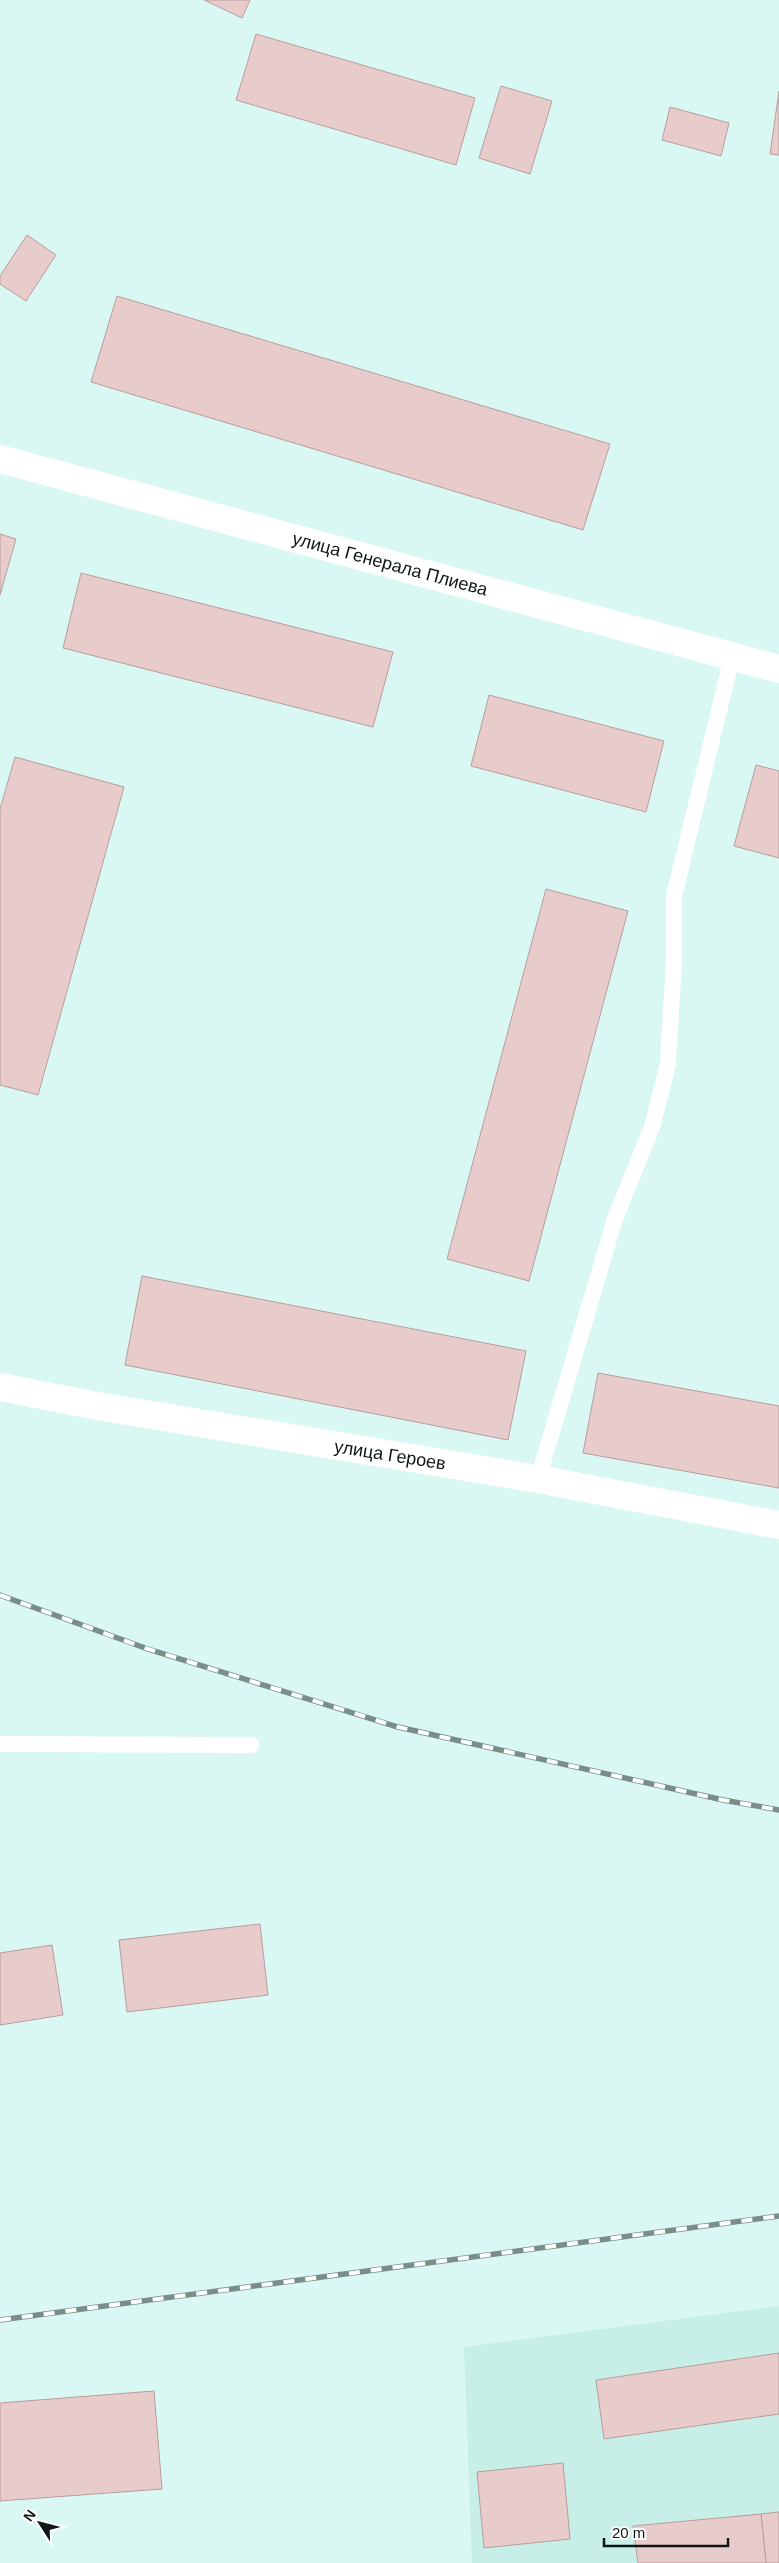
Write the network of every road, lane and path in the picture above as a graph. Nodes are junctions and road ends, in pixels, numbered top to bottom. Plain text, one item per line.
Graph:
1 (0, 459) edge
2 (732, 656) junction
3 (779, 669) edge
4 (0, 1387) edge
5 (538, 1479) junction
6 (779, 1525) edge
7 (0, 1744) edge
8 (251, 1745) dead end

1 - 2 street, улица Генерала Плиева
2 - 3 street, улица Генерала Плиева
2 - 5 lane
4 - 5 street, улица Героев
5 - 6 street, улица Героев
7 - 8 lane

